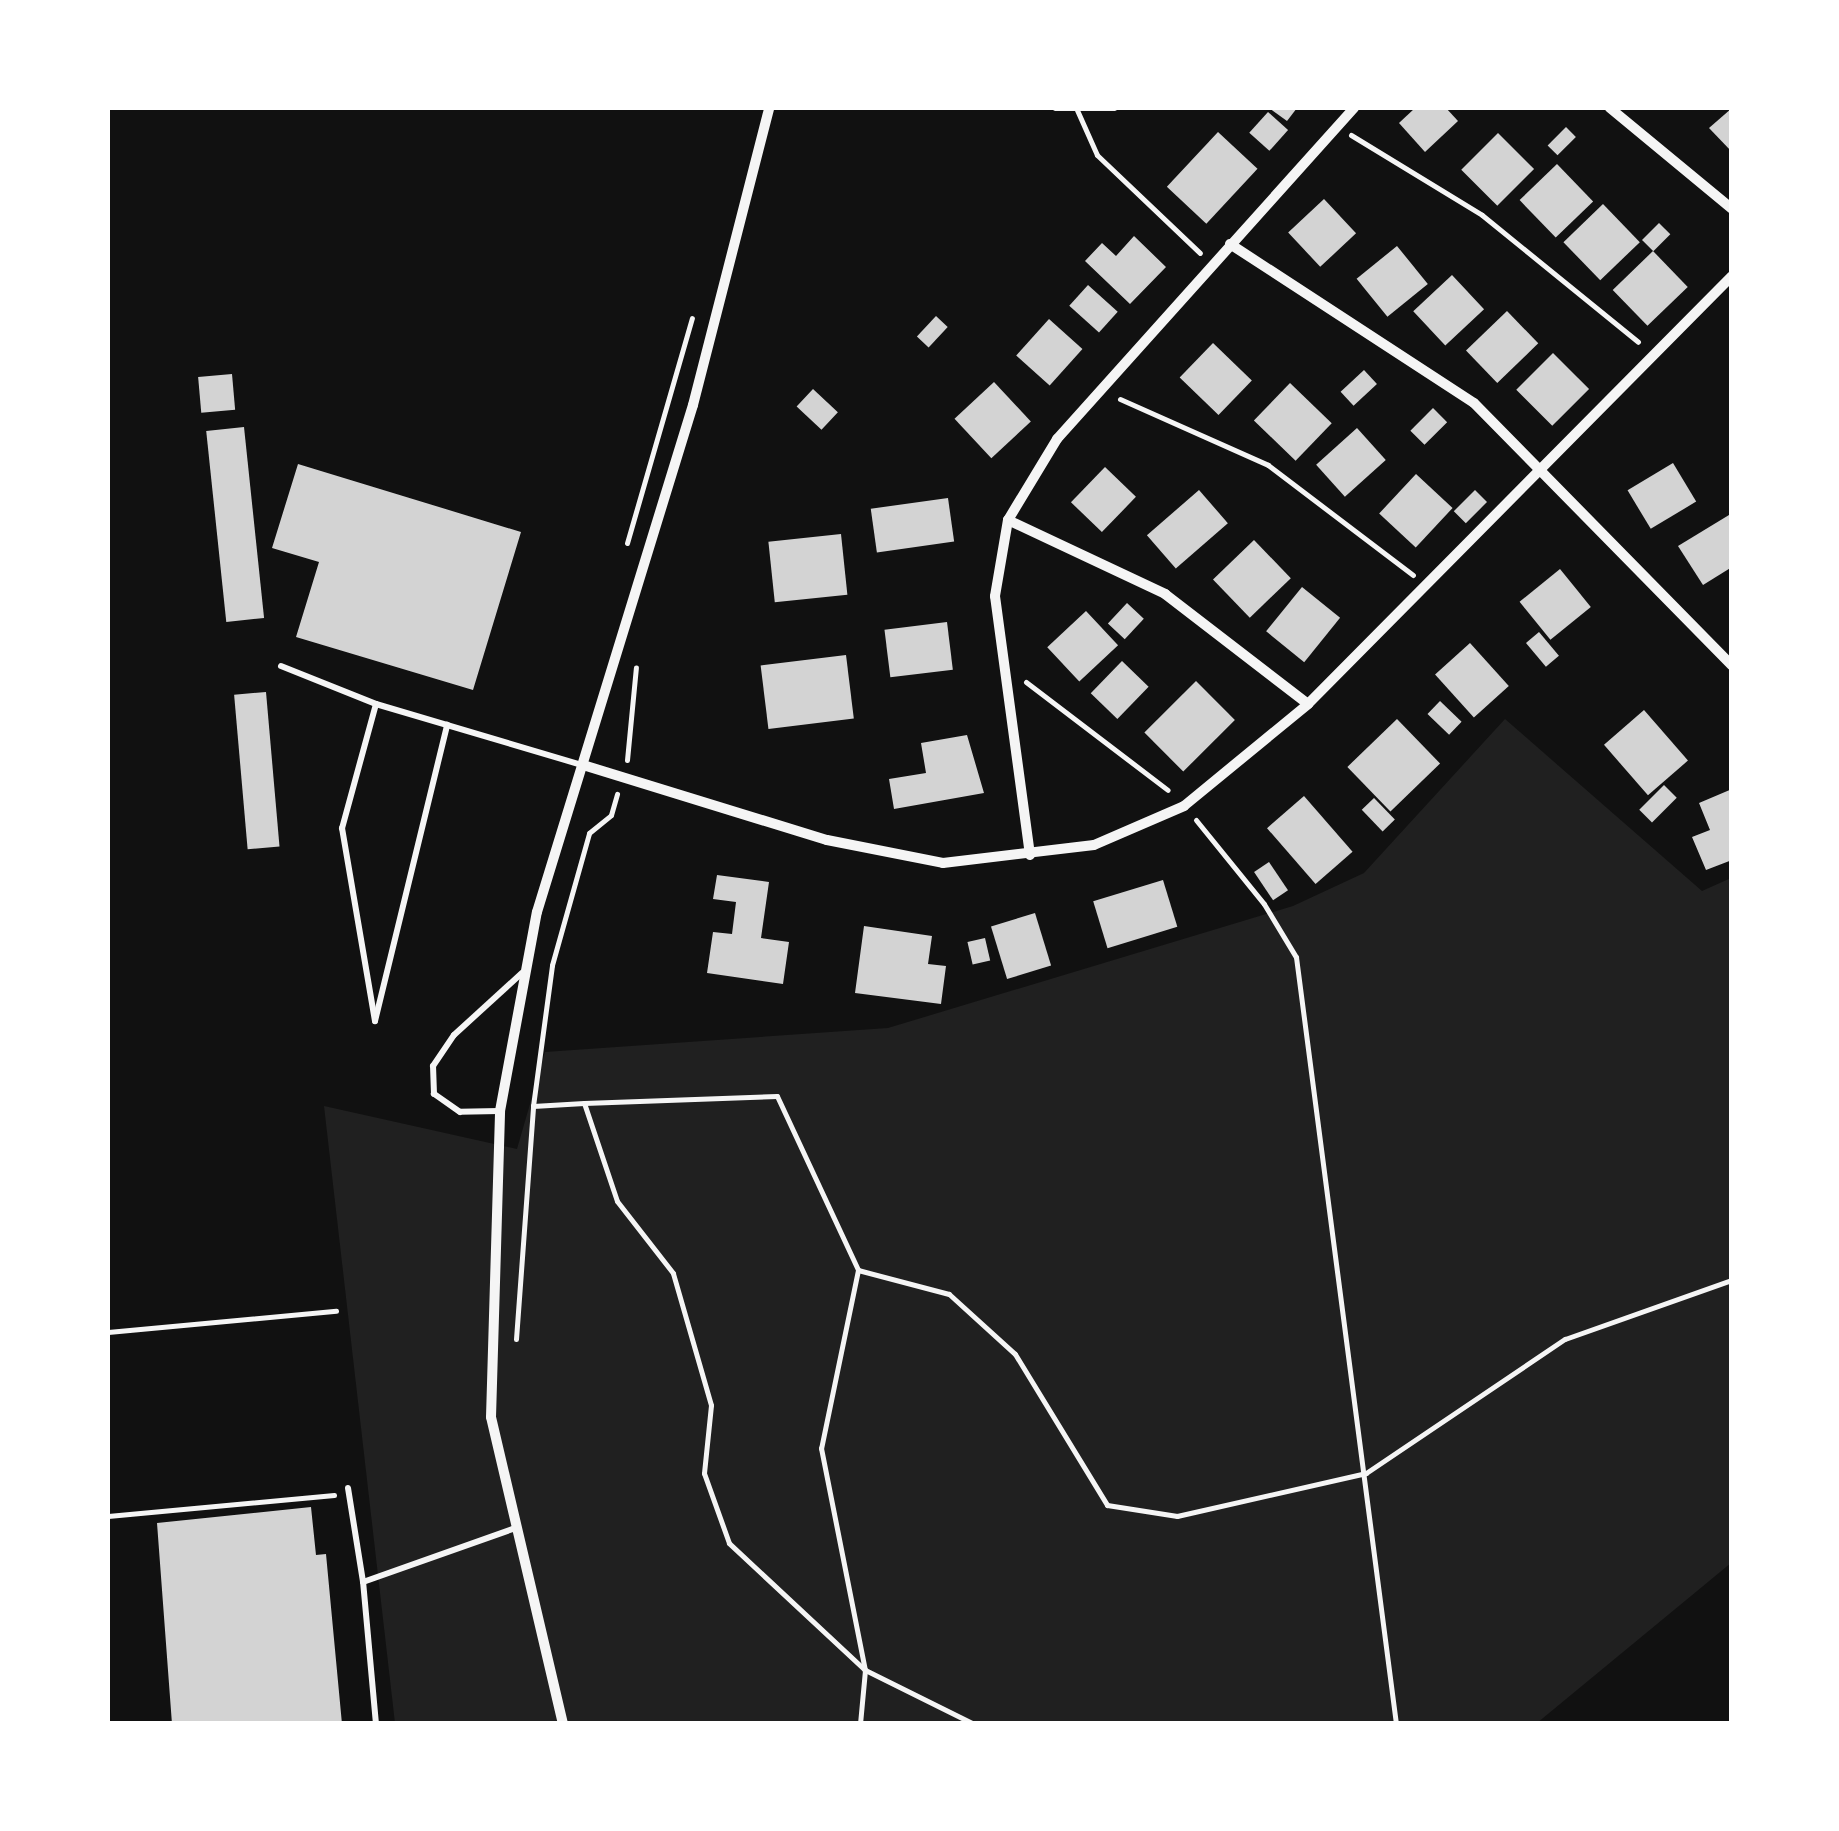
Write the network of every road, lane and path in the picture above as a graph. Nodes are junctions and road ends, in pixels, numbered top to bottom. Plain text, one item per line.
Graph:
1 (769, 108) edge
2 (1056, 108) edge
3 (1114, 108) edge
4 (1354, 108) edge
5 (1610, 108) edge
6 (1077, 110) edge
7 (1338, 127) junction
8 (1732, 209) edge
9 (1230, 244) junction
10 (1210, 262) junction
11 (1732, 276) edge
12 (694, 309) dead end
13 (1654, 358) junction
14 (1099, 390) junction
15 (1540, 470) junction
16 (1008, 520) junction
17 (621, 562) dead end
18 (1428, 586) junction
19 (1004, 665) junction
20 (281, 666) dead end
21 (1732, 666) edge
22 (376, 704) junction
23 (1308, 704) junction
24 (447, 724) junction
25 (583, 765) junction
26 (623, 776) junction
27 (1184, 806) junction
28 (1030, 855) junction
29 (522, 973) junction
30 (584, 1103) junction
31 (533, 1106) junction
32 (500, 1112) junction
33 (858, 1270) junction
34 (1732, 1280) edge
35 (336, 1311) dead end
36 (108, 1332) edge
37 (515, 1354) dead end
38 (1366, 1474) junction
39 (348, 1491) joint
40 (108, 1516) edge
41 (513, 1529) junction
42 (363, 1582) junction
43 (865, 1670) junction
44 (376, 1724) edge
45 (563, 1724) edge
46 (860, 1724) edge
47 (974, 1724) edge
48 (1396, 1724) edge

1 - 25 street
2 - 6 path
3 - 6 path
4 - 7 street
5 - 8 street
6 - 10 path
7 - 9 street
7 - 13 path
9 - 10 street
9 - 15 street
10 - 14 street
11 - 13 street
12 - 17 path
13 - 15 street
14 - 16 street
14 - 18 path
15 - 18 street
15 - 21 street
16 - 19 street
16 - 23 street
18 - 23 street
19 - 27 path
19 - 28 street
20 - 22 lane
22 - 24 lane
22 - 24 lane
23 - 27 street
24 - 25 lane
25 - 26 street
25 - 29 street
26 - 28 street
26 - 31 path
27 - 28 street
27 - 38 path
29 - 32 street
29 - 32 lane
30 - 31 path
30 - 33 path
30 - 43 path
31 - 37 path
32 - 41 street
33 - 38 path
33 - 43 path
34 - 38 path
35 - 36 path
38 - 48 path
39 - 40 path
39 - 42 lane
41 - 42 lane
41 - 45 street
42 - 44 lane
43 - 46 path
43 - 47 path

